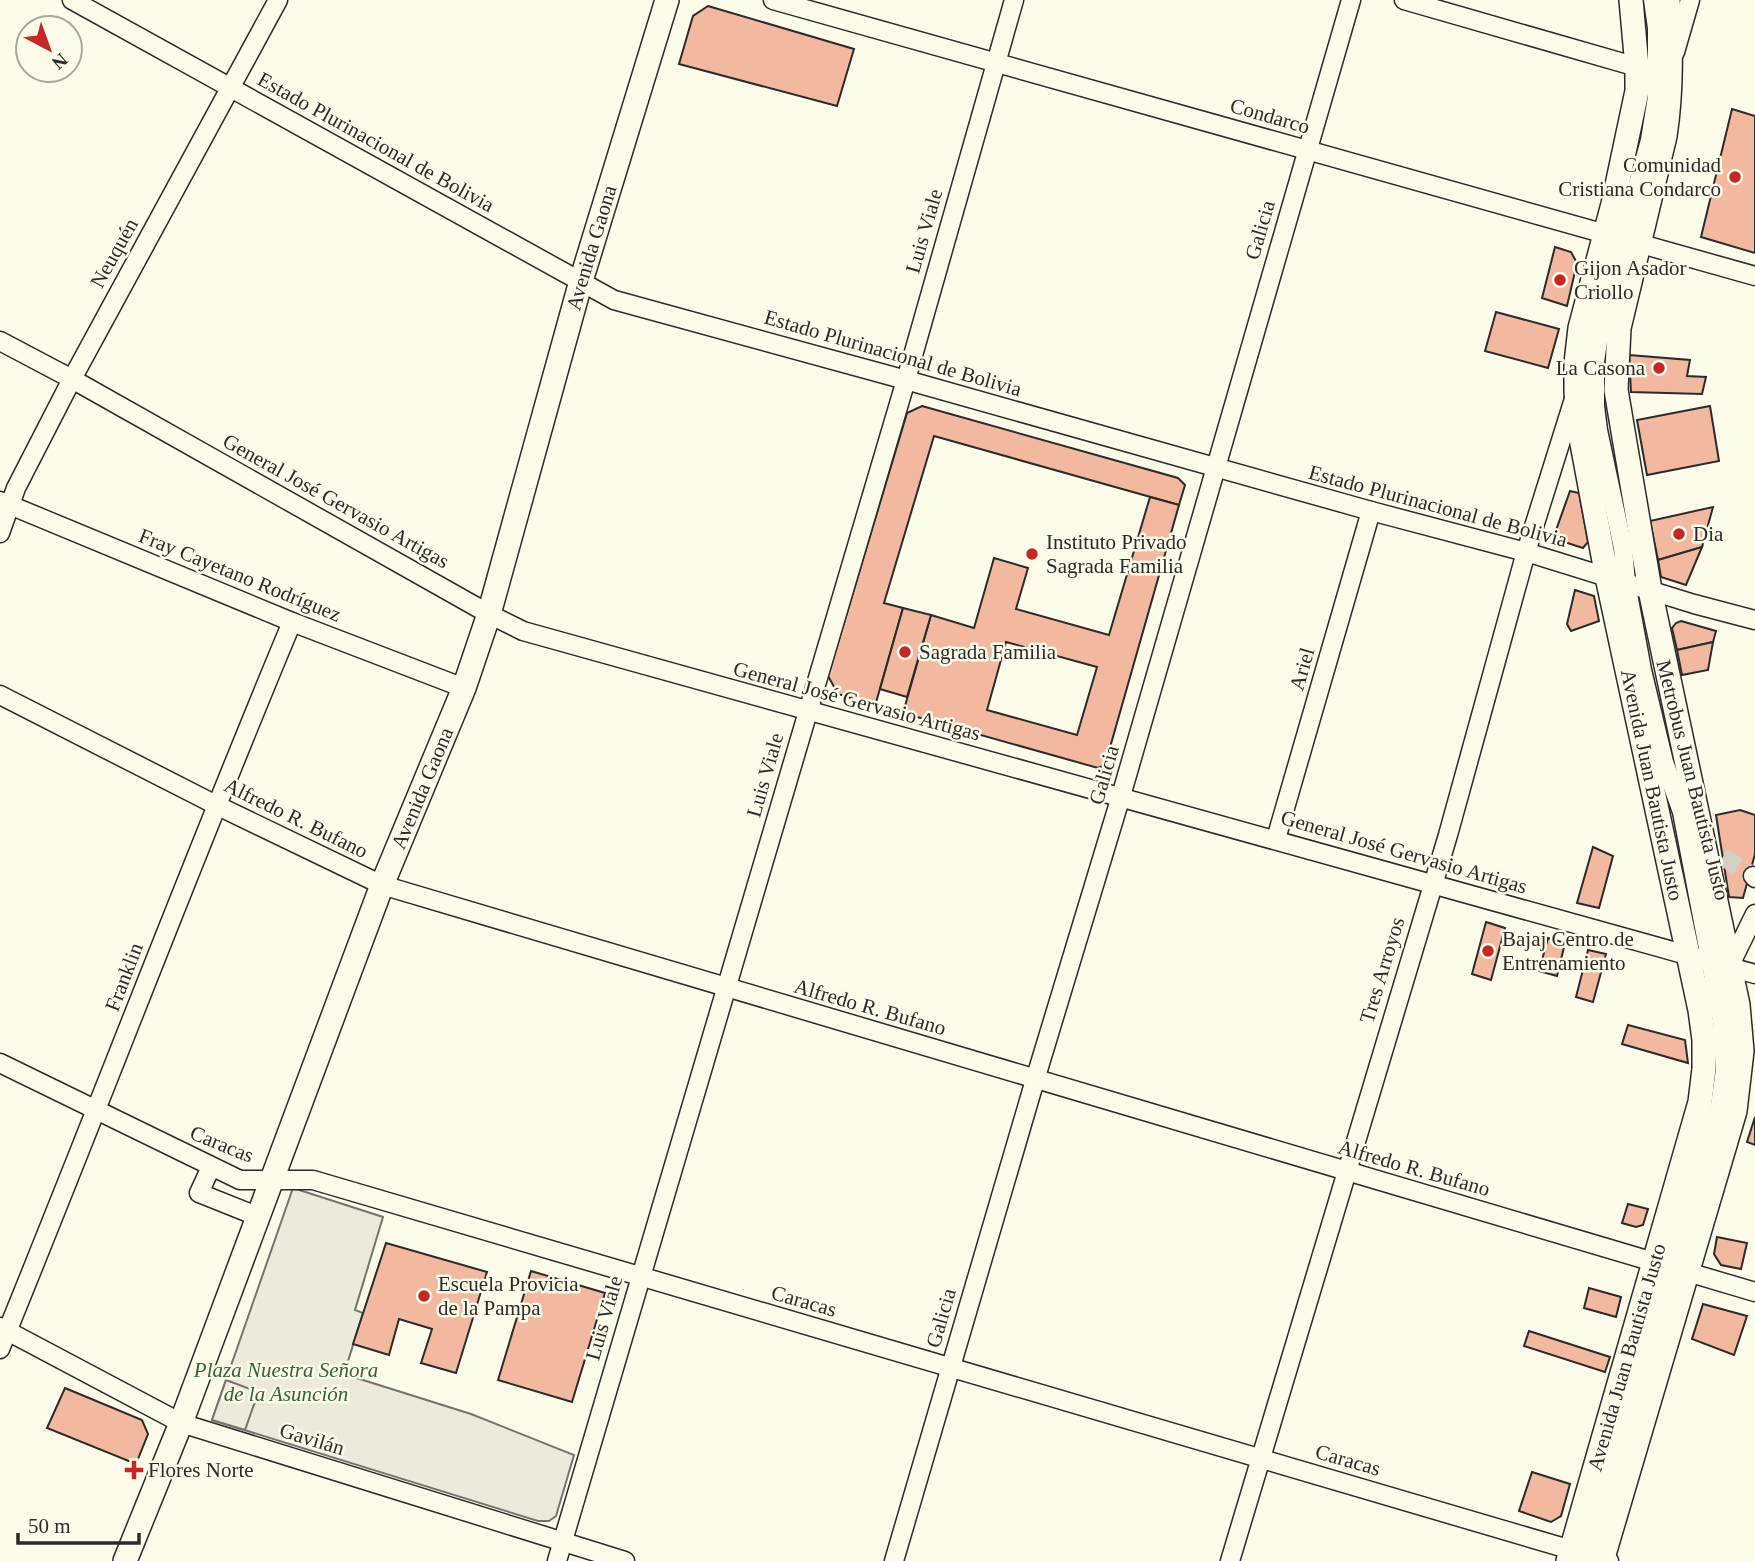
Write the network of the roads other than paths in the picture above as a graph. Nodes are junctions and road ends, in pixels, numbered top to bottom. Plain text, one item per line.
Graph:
1 (72, 0) edge
2 (278, 0) edge
3 (667, 0) edge
4 (773, 0) edge
5 (1014, 0) edge
6 (1351, 0) edge
7 (1404, 0) edge
8 (1631, 0) edge
9 (1653, 0) edge
10 (1668, 0) edge
11 (1690, 0) edge
12 (1672, 62) junction
13 (995, 63) junction
14 (1637, 67) junction
15 (230, 87) junction
16 (1307, 150) junction
17 (1622, 240) junction
18 (1755, 276) edge
19 (581, 282) junction
20 (0, 341) edge
21 (72, 379) junction
22 (906, 380) junction
23 (1576, 392) junction
24 (1216, 468) junction
25 (5, 503) edge
26 (1371, 511) junction
27 (0, 533) edge
28 (1526, 552) junction
29 (1617, 580) junction
30 (1650, 590) junction
31 (489, 614) junction
32 (1755, 620) edge
33 (292, 622) junction
34 (464, 688) junction
35 (0, 695) edge
36 (807, 712) junction
37 (1121, 796) junction
38 (216, 805) junction
39 (1276, 839) junction
40 (382, 885) junction
41 (1432, 885) junction
42 (1755, 914) edge
43 (1709, 961) junction
44 (1755, 974) edge
45 (726, 989) junction
46 (0, 1063) edge
47 (1035, 1080) junction
48 (97, 1111) junction
49 (211, 1167) junction
50 (1346, 1171) junction
51 (272, 1182) junction
52 (259, 1217) junction
53 (1672, 1267) junction
54 (639, 1277) junction
55 (1755, 1292) edge
56 (4, 1329) edge
57 (0, 1349) edge
58 (951, 1367) junction
59 (181, 1423) junction
60 (1262, 1458) junction
61 (562, 1541) junction
62 (1589, 1558) edge
63 (125, 1561) edge
64 (557, 1561) edge
65 (625, 1561) edge
66 (894, 1561) edge
67 (1230, 1561) edge

1 - 15 street, Estado Plurinacional de Bolivia
2 - 15 street, Neuquén
3 - 19 main road, Avenida Gaona
4 - 13 street, Condarco
5 - 13 street, Luis Viale
6 - 16 street, Galicia
7 - 14 street
8 - 14 main road, Avenida Juan Bautista Justo
9 - 17 street
10 - 12 main road, Avenida Juan Bautista Justo
11 - 12 street
12 - 17 main road, Avenida Juan Bautista Justo
13 - 16 street, Condarco
13 - 22 street, Luis Viale
14 - 17 main road, Avenida Juan Bautista Justo
15 - 19 street, Estado Plurinacional de Bolivia
15 - 21 street, Neuquén
16 - 17 street, Condarco
16 - 24 street, Galicia
17 - 18 street, Condarco
17 - 23 main road, Avenida Juan Bautista Justo
17 - 29 street
17 - 30 main road, Avenida Juan Bautista Justo
19 - 22 street, Estado Plurinacional de Bolivia
19 - 31 main road, Avenida Gaona
20 - 21 street, General José Gervasio Artigas
21 - 25 street, Neuquén
21 - 31 street, General José Gervasio Artigas
22 - 24 street, Estado Plurinacional de Bolivia
22 - 36 street, Luis Viale
23 - 28 street, Tres Arroyos
23 - 29 main road, Avenida Juan Bautista Justo
24 - 26 street, Estado Plurinacional de Bolivia
24 - 37 street, Galicia
25 - 27 street, Neuquén
25 - 33 street, Fray Cayetano Rodríguez
26 - 28 street, Estado Plurinacional de Bolivia
26 - 39 street, Ariel
28 - 29 street, Estado Plurinacional de Bolivia
28 - 41 street, Tres Arroyos
29 - 30 street, Estado Plurinacional de Bolivia
29 - 43 main road, Avenida Juan Bautista Justo
30 - 32 street, Estado Plurinacional de Bolivia
30 - 43 main road, Avenida Juan Bautista Justo
31 - 34 main road, Avenida Gaona
31 - 36 street, General José Gervasio Artigas
33 - 34 street, Fray Cayetano Rodríguez
33 - 38 street, Franklin
34 - 40 main road, Avenida Gaona
35 - 38 street, Alfredo R. Bufano
36 - 37 street, General José Gervasio Artigas
36 - 45 street, Luis Viale
37 - 39 street, General José Gervasio Artigas
37 - 47 street, Galicia
38 - 40 street, Alfredo R. Bufano
38 - 48 street, Franklin
39 - 41 street, General José Gervasio Artigas
40 - 45 street, Alfredo R. Bufano
40 - 51 main road, Avenida Gaona
41 - 43 street, General José Gervasio Artigas
41 - 50 street, Tres Arroyos
42 - 43 street
43 - 44 street, General José Gervasio Artigas
43 - 53 main road, Avenida Juan Bautista Justo
43 - 53 main road, Avenida Juan Bautista Justo
45 - 47 street, Alfredo R. Bufano
45 - 54 street, Luis Viale
46 - 48 street, Caracas
47 - 50 street, Alfredo R. Bufano
47 - 58 street, Galicia
48 - 49 street, Caracas
48 - 56 street, Franklin
49 - 51 street, Caracas
49 - 52 street
50 - 53 street, Alfredo R. Bufano
50 - 60 street, Tres Arroyos
51 - 52 main road, Avenida Gaona
51 - 54 street, Caracas
52 - 59 main road, Avenida Gaona
53 - 55 street, Alfredo R. Bufano
53 - 62 main road, Avenida Juan Bautista Justo
53 - 62 main road, Avenida Juan Bautista Justo
54 - 58 street, Caracas
54 - 61 street, Luis Viale
56 - 57 street, Franklin
56 - 59 street, Gavilán
58 - 60 street, Caracas
58 - 66 street, Galicia
59 - 61 street, Gavilán
59 - 63 main road, Avenida Gaona
60 - 62 street, Caracas
60 - 67 street, Tres Arroyos
61 - 64 street, Luis Viale
61 - 65 street, Gavilán

